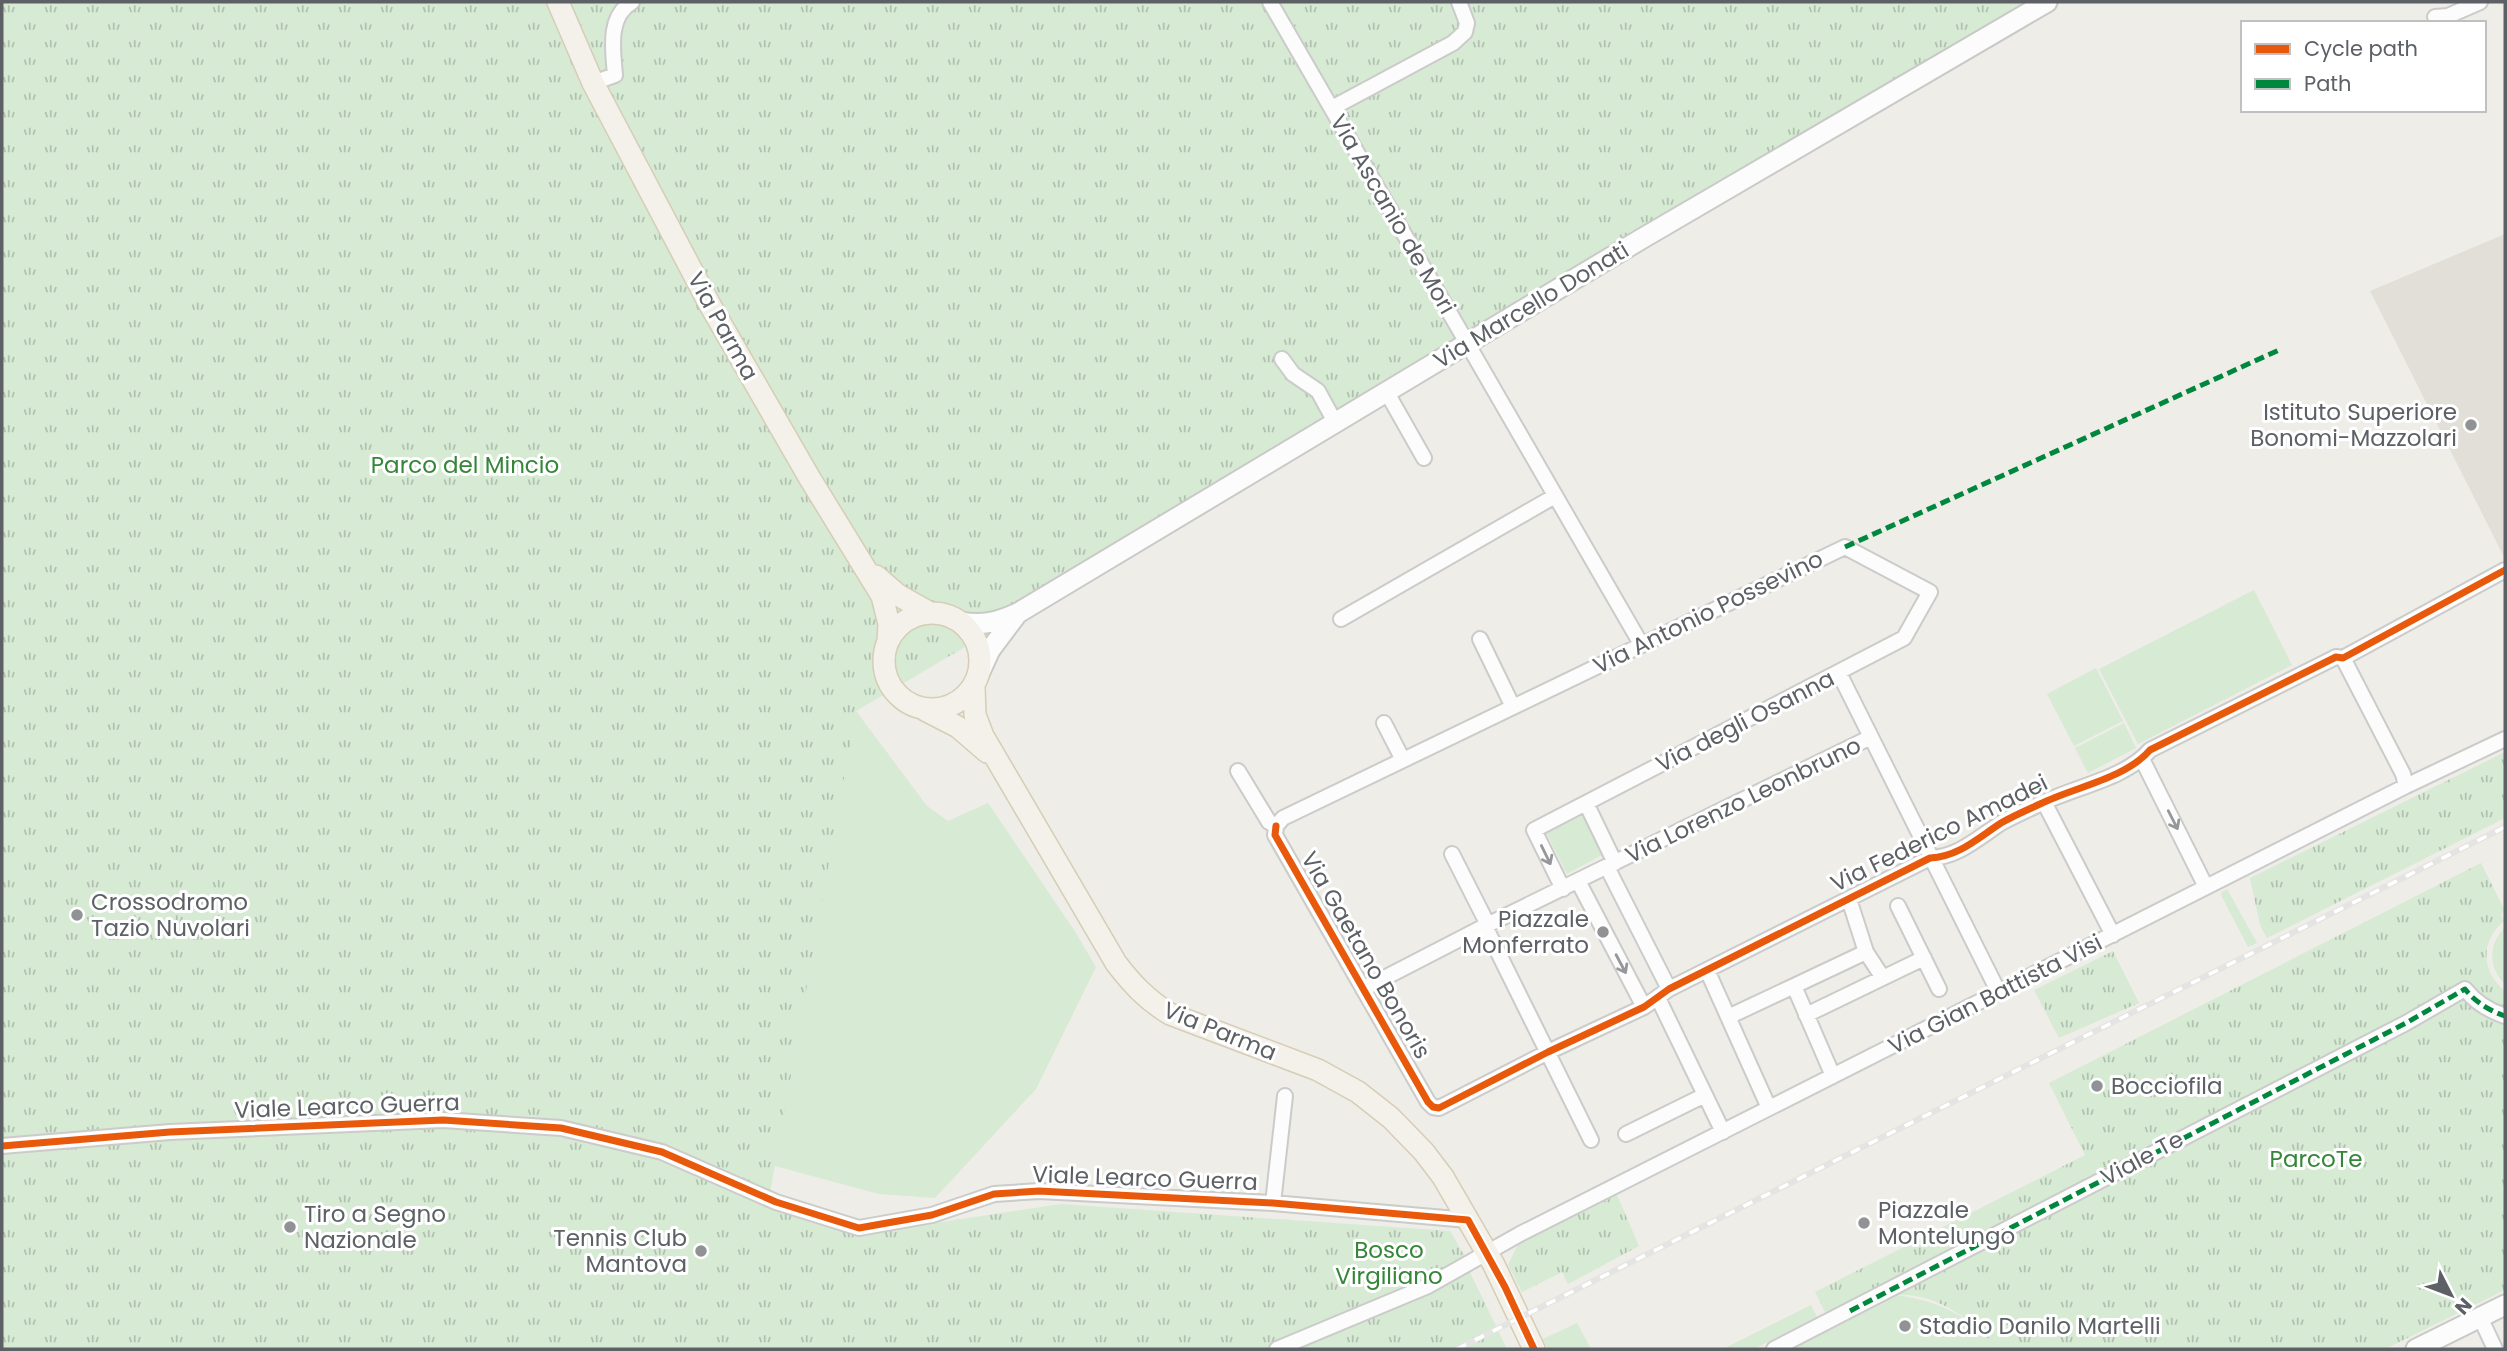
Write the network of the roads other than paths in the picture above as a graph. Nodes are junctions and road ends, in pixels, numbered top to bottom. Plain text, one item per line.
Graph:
1 (558, 2) edge
2 (632, 2) edge
3 (1270, 2) edge
4 (1459, 2) edge
5 (2047, 2) edge
6 (2480, 2) edge
7 (2435, 17) dead end
8 (593, 83) junction
9 (1332, 108) junction
10 (1467, 343) junction
11 (1282, 359) dead end
12 (1386, 391) junction
13 (1335, 422) junction
14 (1424, 458) dead end
15 (1555, 496) junction
16 (863, 562) junction
17 (2505, 570) edge
18 (930, 613) junction
19 (1018, 613) junction
20 (1341, 619) dead end
21 (961, 622) junction
22 (1904, 638) joint
23 (1480, 639) dead end
24 (888, 642) junction
25 (1641, 644) junction
26 (2343, 657) junction
27 (1839, 673) junction
28 (976, 680) junction
29 (1513, 707) junction
30 (925, 709) junction
31 (1384, 723) dead end
32 (1871, 737) junction
33 (2505, 739) edge
34 (995, 760) junction
35 (1403, 760) junction
36 (2142, 760) junction
37 (1238, 771) dead end
38 (2406, 786) junction
39 (2044, 802) junction
40 (1586, 803) junction
41 (1276, 826) junction
42 (1452, 854) dead end
43 (1930, 858) junction
44 (1611, 865) junction
45 (1578, 881) junction
46 (2206, 887) junction
47 (1563, 888) junction
48 (1849, 899) junction
49 (1898, 906) dead end
50 (1487, 925) junction
51 (2113, 935) junction
52 (1866, 953) junction
53 (1924, 958) junction
54 (1707, 970) junction
55 (1882, 978) junction
56 (1794, 986) junction
57 (1363, 989) junction
58 (1939, 989) dead end
59 (1664, 993) junction
60 (1999, 993) junction
61 (1644, 1007) junction
62 (1806, 1015) junction
63 (2505, 1016) edge
64 (1728, 1017) junction
65 (1548, 1052) junction
66 (1833, 1076) junction
67 (1705, 1095) junction
68 (1285, 1096) dead end
69 (1428, 1102) joint
70 (1769, 1108) junction
71 (1723, 1132) junction
72 (1626, 1134) dead end
73 (1591, 1140) dead end
74 (2, 1146) edge
75 (1273, 1203) junction
76 (1468, 1220) junction
77 (1487, 1253) junction
78 (2505, 1305) edge
79 (2480, 1317) junction
80 (1529, 1344) edge
81 (1277, 1349) edge
82 (1774, 1349) edge
83 (2416, 1349) edge
84 (2495, 1349) edge

1 - 8 main road, Via Parma
2 - 8 street
3 - 9 street, Via Ascanio de Mori
4 - 9 street
5 - 10 street, Via Marcello Donati
6 - 7 street
8 - 16 main road, Via Parma
9 - 10 street, Via Ascanio de Mori
10 - 12 street, Via Marcello Donati
10 - 15 street, Via Ascanio de Mori
11 - 13 street
12 - 13 street, Via Marcello Donati
12 - 14 street
13 - 19 street, Via Marcello Donati
15 - 20 street
15 - 25 street, Via Ascanio de Mori
16 - 18 main road, Via Parma
16 - 24 main road, Via Parma
17 - 26 street, Via Federico Amadei
18 - 21 main road
18 - 24 main road
19 - 21 street, Via Marcello Donati
19 - 28 street, Via Marcello Donati
21 - 28 main road
22 - 25 street, Via Antonio Possevino
22 - 27 street, Via degli Osanna
23 - 29 street
24 - 30 main road
25 - 29 street, Via Antonio Possevino
26 - 36 street, Via Federico Amadei
26 - 38 street
27 - 32 street
27 - 40 street, Via degli Osanna
28 - 30 main road
28 - 34 main road, Via Parma
29 - 35 street, Via Antonio Possevino
30 - 34 main road, Via Parma
31 - 35 street
32 - 43 street
32 - 44 street, Via Lorenzo Leonbruno
33 - 38 street, Via Gian Battista Visi
34 - 76 main road, Via Parma
35 - 41 street, Via Antonio Possevino
36 - 39 street, Via Federico Amadei
36 -> 46 street
37 - 41 street, Via Gaetano Bonoris
38 - 46 street, Via Gian Battista Visi
39 - 43 street, Via Federico Amadei
39 - 51 street
40 - 44 street
40 -> 47 street, Via degli Osanna
41 - 57 street, Via Gaetano Bonoris
42 - 50 street
43 - 48 street, Via Federico Amadei
43 - 60 street
44 - 45 street, Via Lorenzo Leonbruno
44 - 59 street
45 - 47 street, Via Lorenzo Leonbruno
45 -> 61 street
46 - 51 street, Via Gian Battista Visi
47 - 50 street, Via Lorenzo Leonbruno
48 - 52 street
48 - 54 street, Via Federico Amadei
49 - 53 street
50 - 57 street, Via Lorenzo Leonbruno
50 - 65 street
51 - 60 street, Via Gian Battista Visi
52 - 55 street
52 - 56 street
53 - 55 street
53 - 58 street
54 - 59 street, Via Federico Amadei
54 - 64 street
55 - 62 street
56 - 62 street
56 - 64 street
57 - 69 street, Via Gaetano Bonoris
59 - 61 street, Via Federico Amadei
59 - 67 street
60 - 66 street, Via Gian Battista Visi
61 - 65 street, Via Federico Amadei
62 - 66 street
63 - 82 street, Viale Te
64 - 70 street
65 - 69 street, Via Federico Amadei
65 - 73 street
66 - 70 street, Via Gian Battista Visi
67 - 71 street
67 - 72 street
68 - 75 street
70 - 71 street, Via Gian Battista Visi
71 - 77 street, Via Gian Battista Visi
74 - 75 street, Viale Learco Guerra
75 - 76 street, Viale Learco Guerra
76 - 77 main road, Via Parma
77 - 80 main road, Via Parma
77 - 81 street, Via Gian Battista Visi
78 - 79 street
79 - 83 street
79 - 84 street

